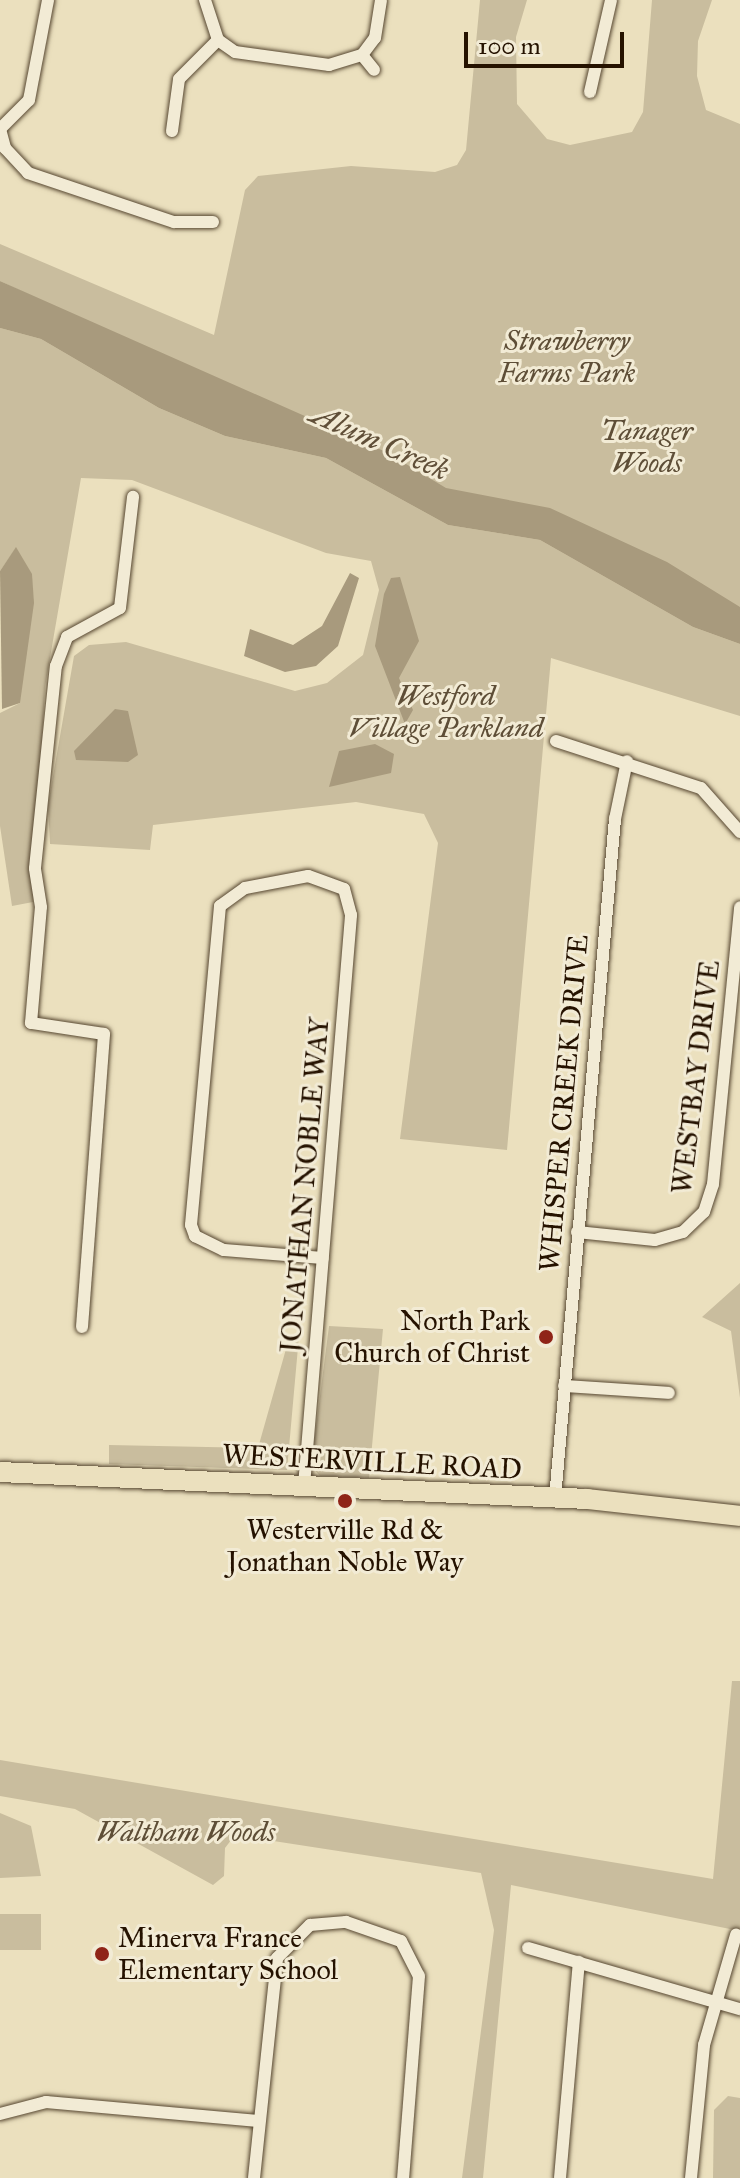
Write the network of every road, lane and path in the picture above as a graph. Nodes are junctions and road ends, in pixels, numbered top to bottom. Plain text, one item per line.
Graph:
1 (48, 0) edge
2 (205, 0) edge
3 (381, 0) edge
4 (611, 0) edge
5 (218, 40) junction
6 (362, 55) junction
7 (374, 70) dead end
8 (590, 92) dead end
9 (0, 129) edge
10 (172, 131) dead end
11 (213, 222) dead end
12 (133, 497) dead end
13 (556, 741) dead end
14 (627, 761) junction
15 (740, 832) edge
16 (740, 907) edge
17 (577, 1232) junction
18 (323, 1258) junction
19 (82, 1327) dead end
20 (564, 1386) junction
21 (669, 1393) dead end
22 (0, 1472) edge
23 (304, 1486) junction
24 (555, 1498) junction
25 (740, 1516) edge
26 (736, 1935) dead end
27 (528, 1948) dead end
28 (579, 1962) junction
29 (716, 2002) junction
30 (740, 2009) edge
31 (0, 2114) edge
32 (258, 2121) junction
33 (254, 2178) edge
34 (403, 2178) edge
35 (560, 2178) edge
36 (691, 2178) edge

1 - 9 street
2 - 5 street
3 - 6 street
4 - 8 street
5 - 6 street
5 - 10 street
6 - 7 street
9 - 11 street
12 - 19 street
13 - 14 street
14 - 15 street
14 - 17 street, WHISPER CREEK DRIVE
16 - 17 street, WESTBAY DRIVE
17 - 20 street, WHISPER CREEK DRIVE
18 - 18 street, JONATHAN NOBLE WAY
18 - 23 street, JONATHAN NOBLE WAY
20 - 21 street
20 - 24 street, WHISPER CREEK DRIVE
22 - 23 main road, WESTERVILLE ROAD
23 - 24 main road, WESTERVILLE ROAD
24 - 25 main road, WESTERVILLE ROAD
26 - 29 street
27 - 28 street
28 - 29 street
28 - 35 street
29 - 30 street
29 - 36 street
31 - 32 street
32 - 33 street
32 - 34 street

